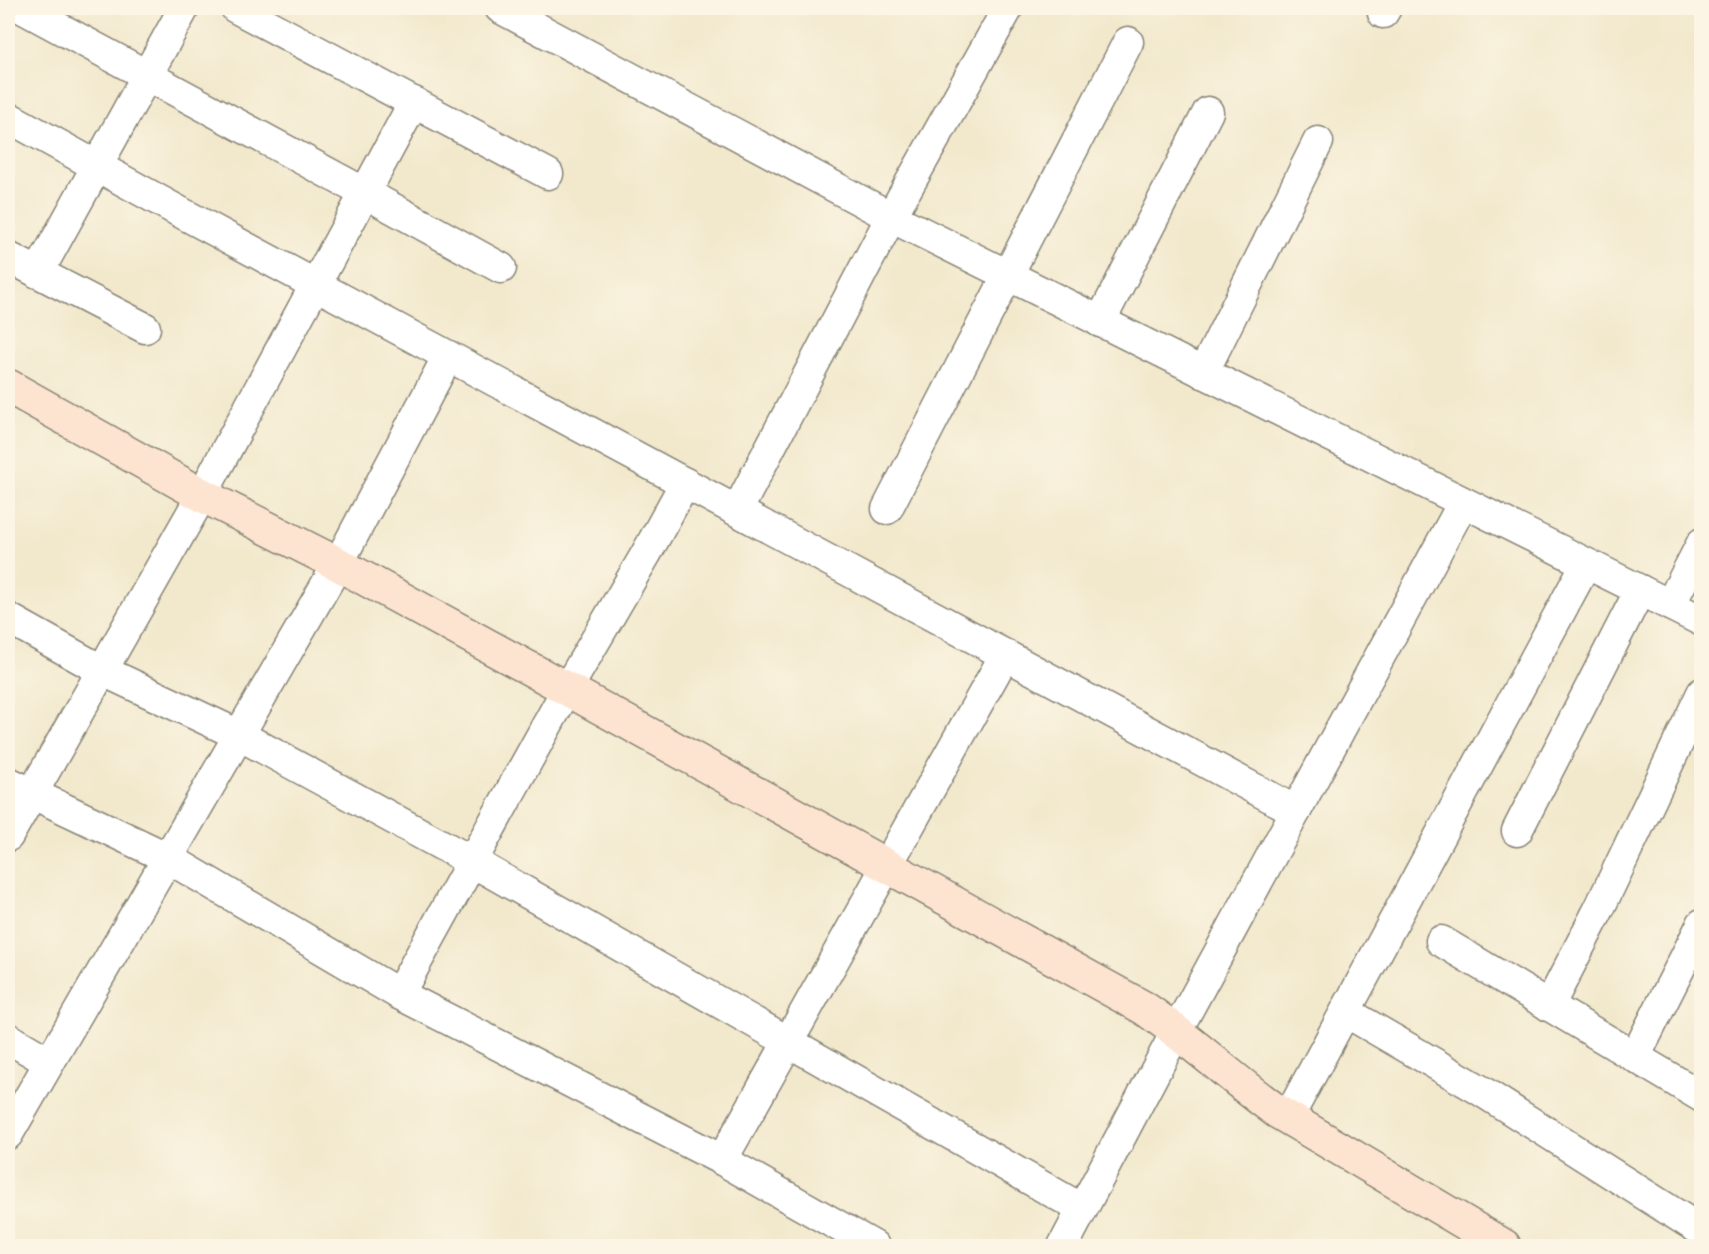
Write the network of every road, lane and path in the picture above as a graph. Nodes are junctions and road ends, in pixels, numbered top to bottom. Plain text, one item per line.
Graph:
1 (22, 8) edge
2 (184, 8) edge
3 (236, 8) edge
4 (500, 8) edge
5 (1008, 8) edge
6 (1128, 42) dead end
7 (147, 74) junction
8 (414, 102) junction
9 (1208, 112) dead end
10 (8, 117) edge
11 (1317, 142) dead end
12 (96, 166) junction
13 (548, 174) dead end
14 (365, 193) junction
15 (891, 217) junction
16 (8, 257) edge
17 (501, 268) dead end
18 (38, 273) junction
19 (1008, 276) junction
20 (316, 285) junction
21 (1100, 322) junction
22 (145, 328) dead end
23 (448, 356) junction
24 (1203, 373) junction
25 (8, 386) edge
26 (685, 483) junction
27 (202, 495) junction
28 (1463, 503) junction
29 (887, 509) dead end
30 (737, 511) junction
31 (1701, 543) edge
32 (338, 564) junction
33 (1586, 564) junction
34 (1640, 590) junction
35 (1670, 605) junction
36 (8, 618) edge
37 (1701, 621) edge
38 (1005, 655) junction
39 (101, 670) junction
40 (567, 688) junction
41 (1701, 693) edge
42 (239, 735) junction
43 (19, 788) edge
44 (1296, 811) junction
45 (1517, 831) dead end
46 (8, 836) edge
47 (168, 858) junction
48 (471, 861) junction
49 (886, 866) junction
50 (1701, 924) edge
51 (1441, 941) dead end
52 (399, 994) junction
53 (1549, 1006) junction
54 (1346, 1012) junction
55 (1177, 1030) junction
56 (8, 1038) edge
57 (790, 1042) junction
58 (1635, 1057) junction
59 (49, 1062) junction
60 (1701, 1097) edge
61 (1288, 1118) junction
62 (8, 1134) edge
63 (722, 1160) junction
64 (1083, 1209) junction
65 (1701, 1231) edge
66 (874, 1246) edge
67 (1063, 1246) edge
68 (1504, 1246) edge

1 - 7 street
2 - 7 street
3 - 8 street
4 - 15 street
5 - 15 street
6 - 19 street
7 - 12 street
7 - 14 street
8 - 13 street
8 - 14 street
9 - 21 street
10 - 12 street
11 - 24 street
12 - 18 street
12 - 20 street
14 - 17 street
14 - 20 street
15 - 19 street
15 - 30 street
16 - 18 street
18 - 22 street
19 - 21 street
19 - 29 street
20 - 23 street
20 - 27 street
21 - 24 street
23 - 26 street
23 - 32 street
24 - 28 street
25 - 27 street
26 - 30 street
26 - 40 street
27 - 32 street
27 - 39 street
28 - 33 street
28 - 44 street
30 - 38 street
31 - 35 street
32 - 40 street
32 - 42 street
33 - 34 street
33 - 54 street
34 - 35 street
34 - 45 street
35 - 37 street
36 - 39 street
38 - 44 street
38 - 49 street
39 - 42 street
39 - 43 street
40 - 48 street
40 - 49 street
41 - 53 street
42 - 47 street
42 - 48 street
43 - 46 street
43 - 47 street
44 - 55 street
47 - 52 street
47 - 59 street
48 - 52 street
48 - 57 street
49 - 55 street
49 - 57 street
50 - 58 street
51 - 53 street
52 - 63 street
53 - 58 street
54 - 61 street
54 - 65 street
55 - 61 street
55 - 64 street
56 - 59 street
57 - 63 street
57 - 64 street
58 - 60 street
59 - 62 street
61 - 68 street
63 - 66 street
64 - 67 street

